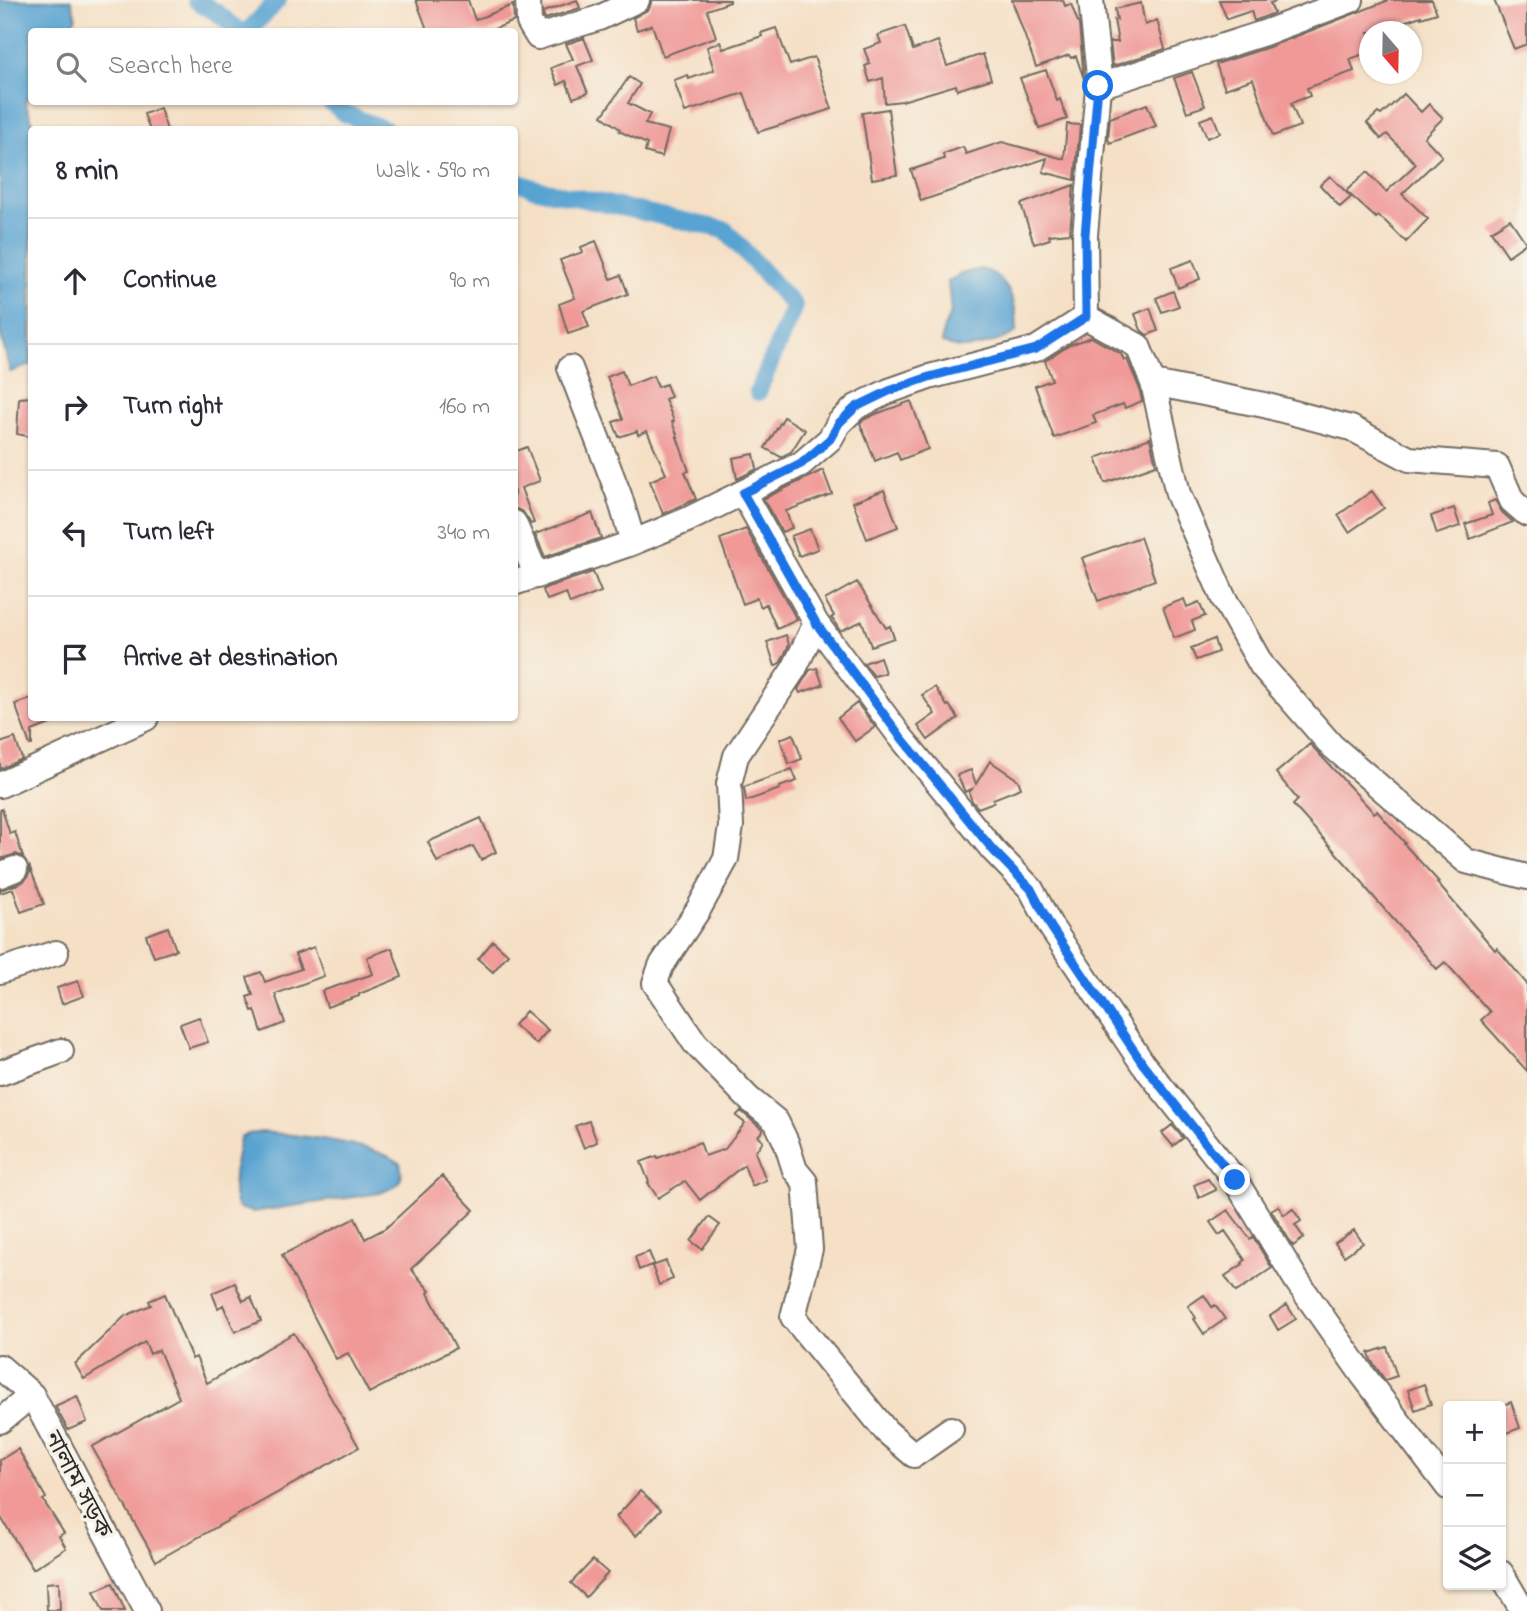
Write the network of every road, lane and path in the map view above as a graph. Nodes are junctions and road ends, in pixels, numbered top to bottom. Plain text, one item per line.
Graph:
1 (528, 0) edge
2 (637, 0) edge
3 (1091, 0) edge
4 (1351, 0) edge
5 (1098, 86) junction
6 (1086, 317) junction
7 (570, 368) dead end
8 (1153, 383) junction
9 (743, 493) junction
10 (1527, 514) edge
11 (518, 542) edge
12 (633, 542) junction
13 (526, 580) edge
14 (816, 623) junction
15 (139, 721) edge
16 (0, 785) edge
17 (1527, 877) edge
18 (56, 953) dead end
19 (0, 971) edge
20 (61, 1051) dead end
21 (0, 1073) edge
22 (0, 1367) edge
23 (32, 1395) junction
24 (0, 1421) edge
25 (951, 1429) dead end
26 (1443, 1480) edge
27 (1506, 1582) edge
28 (146, 1611) edge
29 (1523, 1611) edge

1 - 2 street
3 - 5 street
4 - 5 street
5 - 6 street
6 - 8 street
6 - 9 street
7 - 12 street
8 - 10 street
8 - 17 street
9 - 12 street
9 - 14 street
11 - 13 street
12 - 13 street
14 - 25 street
14 - 26 street
15 - 16 street
18 - 19 street
20 - 21 street
22 - 23 street, নালাম সড়ক
23 - 24 street
23 - 28 street, নালাম সড়ক
27 - 29 street

